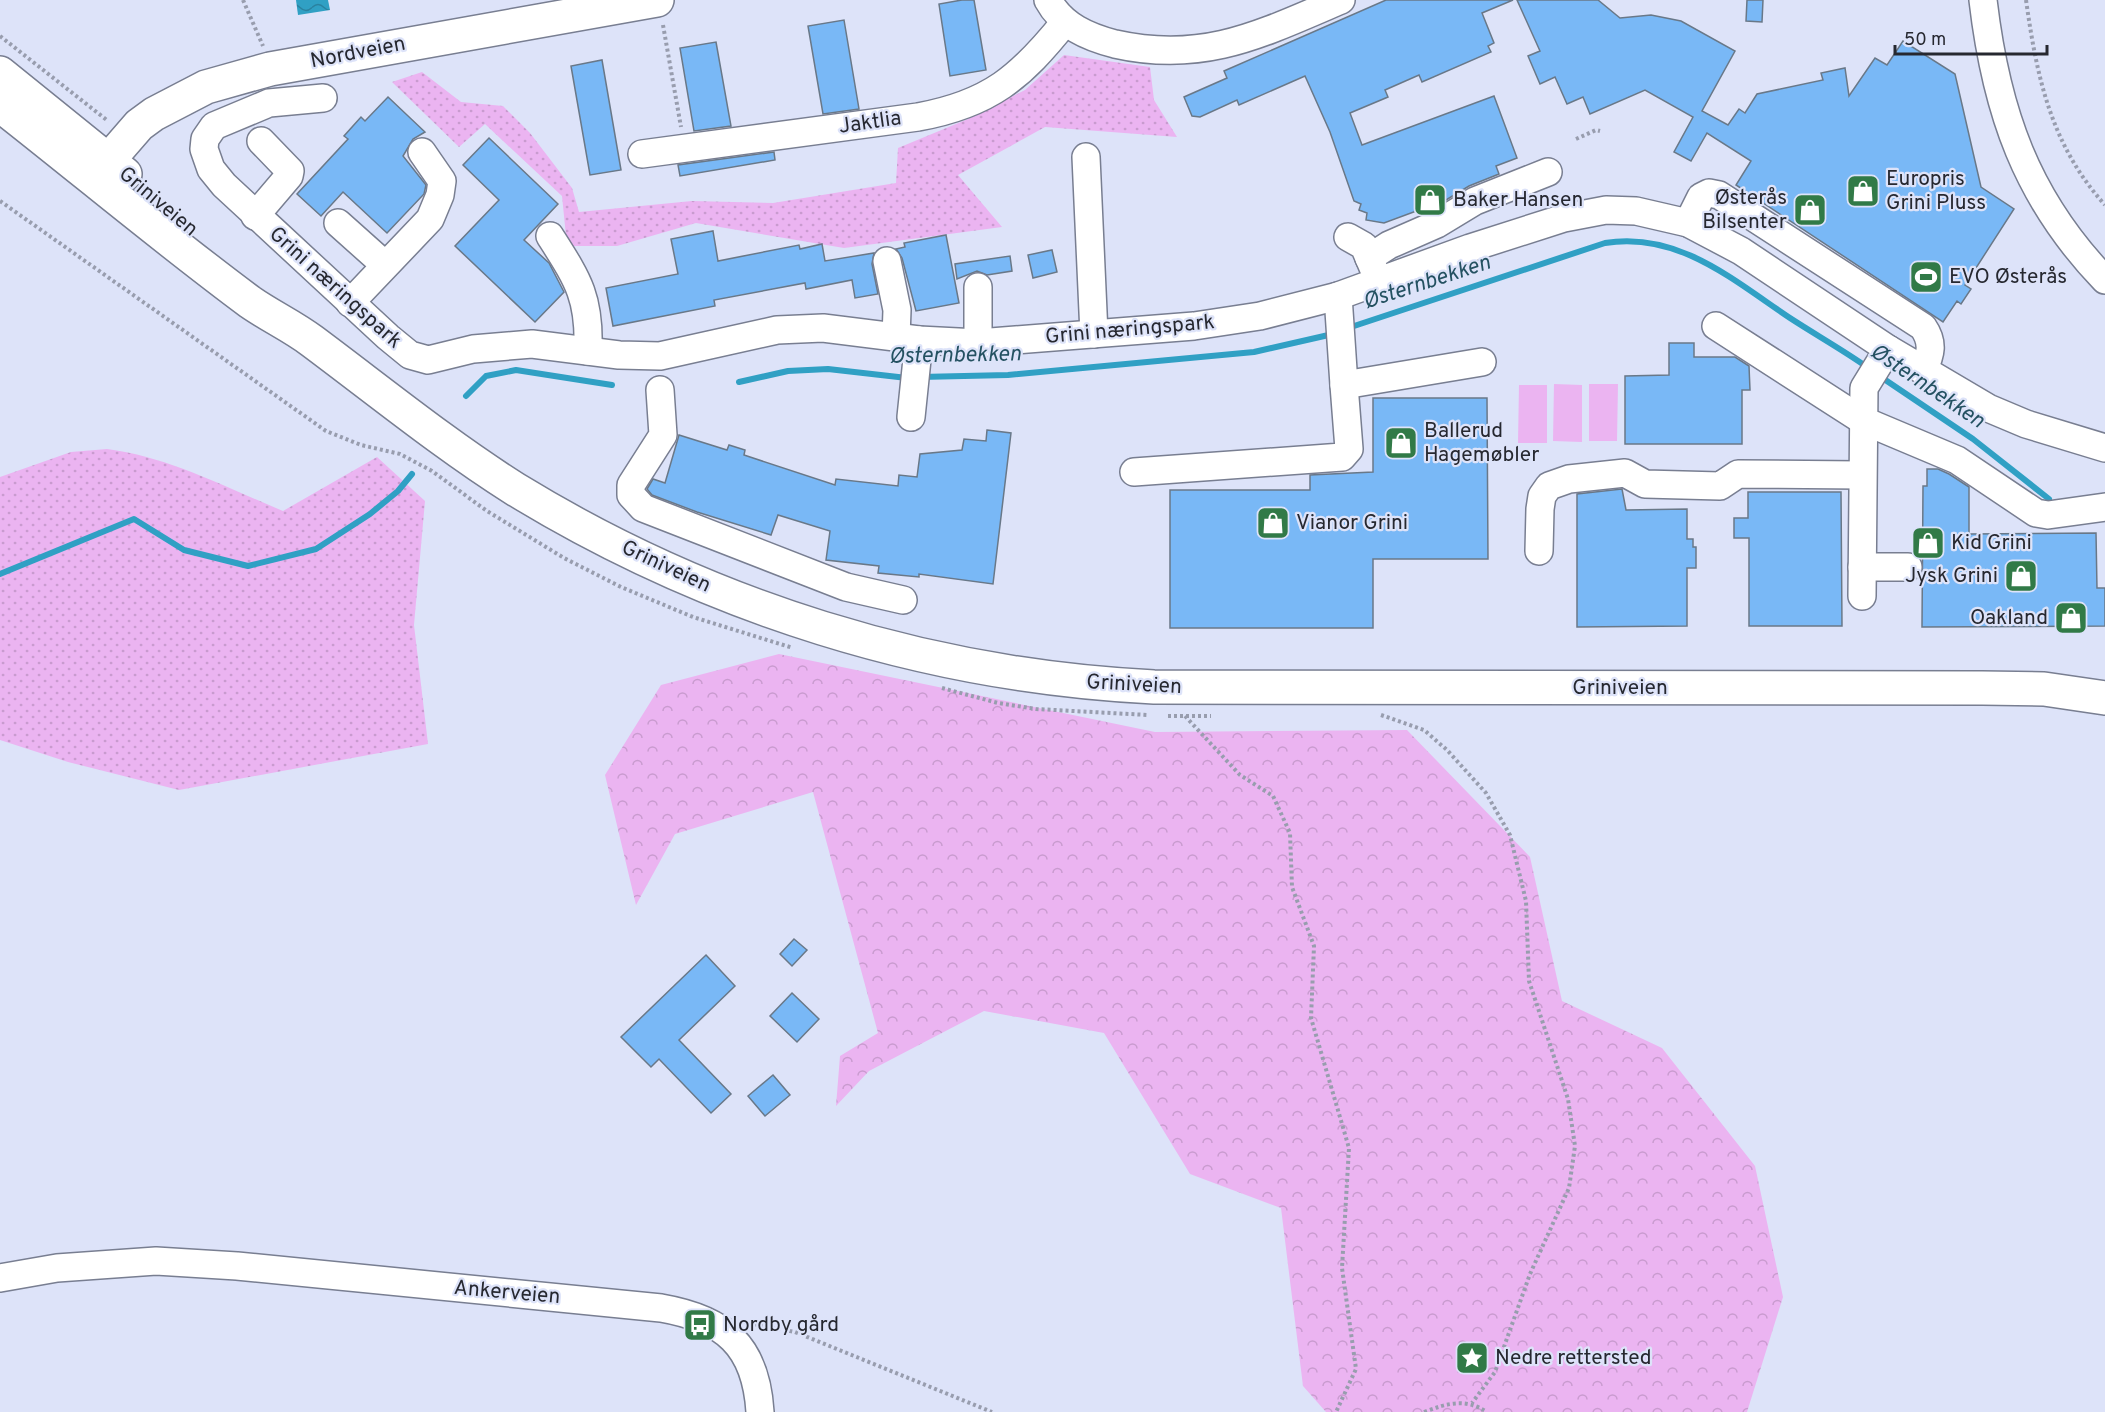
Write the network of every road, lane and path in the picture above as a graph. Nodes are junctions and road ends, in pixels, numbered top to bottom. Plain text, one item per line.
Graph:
1 (243, 0) edge
2 (1048, 0) edge
3 (1341, 0) edge
4 (1983, 0) edge
5 (2026, 0) edge
6 (659, 11) edge
7 (1065, 22) junction
8 (0, 36) edge
9 (270, 69) junction
10 (0, 73) edge
11 (323, 99) dead end
12 (0, 105) edge
13 (1600, 131) dead end
14 (1576, 139) dead end
15 (261, 141) dead end
16 (684, 148) junction
17 (422, 152) dead end
18 (642, 154) dead end
19 (1086, 157) dead end
20 (109, 158) junction
21 (1548, 172) dead end
22 (2105, 205) edge
23 (255, 216) junction
24 (338, 223) dead end
25 (1688, 223) junction
26 (550, 236) dead end
27 (1348, 237) dead end
28 (887, 261) dead end
29 (385, 265) junction
30 (1374, 269) junction
31 (2105, 280) edge
32 (978, 287) dead end
33 (350, 303) junction
34 (1340, 318) junction
35 (1716, 327) dead end
36 (1094, 334) junction
37 (908, 339) junction
38 (978, 343) junction
39 (588, 351) junction
40 (1482, 362) dead end
41 (1877, 367) junction
42 (1923, 371) junction
43 (1344, 385) junction
44 (660, 390) dead end
45 (915, 395) dead end
46 (1862, 420) junction
47 (2105, 448) edge
48 (1134, 472) dead end
49 (1862, 475) junction
50 (2105, 507) edge
51 (1539, 551) dead end
52 (1862, 567) junction
53 (1908, 567) dead end
54 (1862, 596) dead end
55 (903, 600) dead end
56 (2105, 682) edge
57 (2044, 689) junction
58 (2105, 698) edge
59 (1184, 716) dead end
60 (1425, 730) dead end
61 (0, 1278) edge
62 (725, 1331) junction
63 (1472, 1403) junction
64 (760, 1412) edge
65 (992, 1412) edge
66 (1336, 1412) edge
67 (1424, 1412) edge
68 (1487, 1412) edge

1 - 9 path
2 - 7 street
3 - 7 street
4 - 31 street
5 - 22 path
6 - 9 main road, Nordveien
6 - 16 path
7 - 16 street, Jaktlia
8 - 20 path
9 - 20 main road, Nordveien
10 - 20 main road, Griniveien
11 - 23 street, Grini næringspark
12 - 20 main road, Griniveien
13 - 14 path
15 - 23 street
16 - 18 street, Jaktlia
17 - 29 street
19 - 36 street
20 - 57 main road, Griniveien
21 - 30 street
23 - 33 street, Grini næringspark
24 - 29 street
25 - 30 street, Grini næringspark
25 - 41 street, Grini næringspark
25 - 42 street
26 - 39 street
27 - 30 street
28 - 37 street
29 - 33 street
30 - 34 street, Grini næringspark
32 - 38 street
33 - 39 street, Grini næringspark
34 - 36 street, Grini næringspark
34 - 43 street
35 - 46 street
36 - 38 street, Grini næringspark
37 - 38 street, Grini næringspark
37 - 39 street, Grini næringspark
37 - 45 street
40 - 43 street
41 - 42 street, Grini næringspark
41 - 46 street
42 - 47 street, Grini næringspark
43 - 48 street
44 - 55 street
46 - 49 street
46 - 50 street
49 - 51 street
49 - 52 street
52 - 53 street
52 - 54 street
56 - 57 main road, Griniveien
57 - 58 main road, Griniveien
59 - 66 path
60 - 63 path
61 - 62 street, Ankerveien
62 - 64 street
62 - 65 path
63 - 67 path
63 - 68 path

